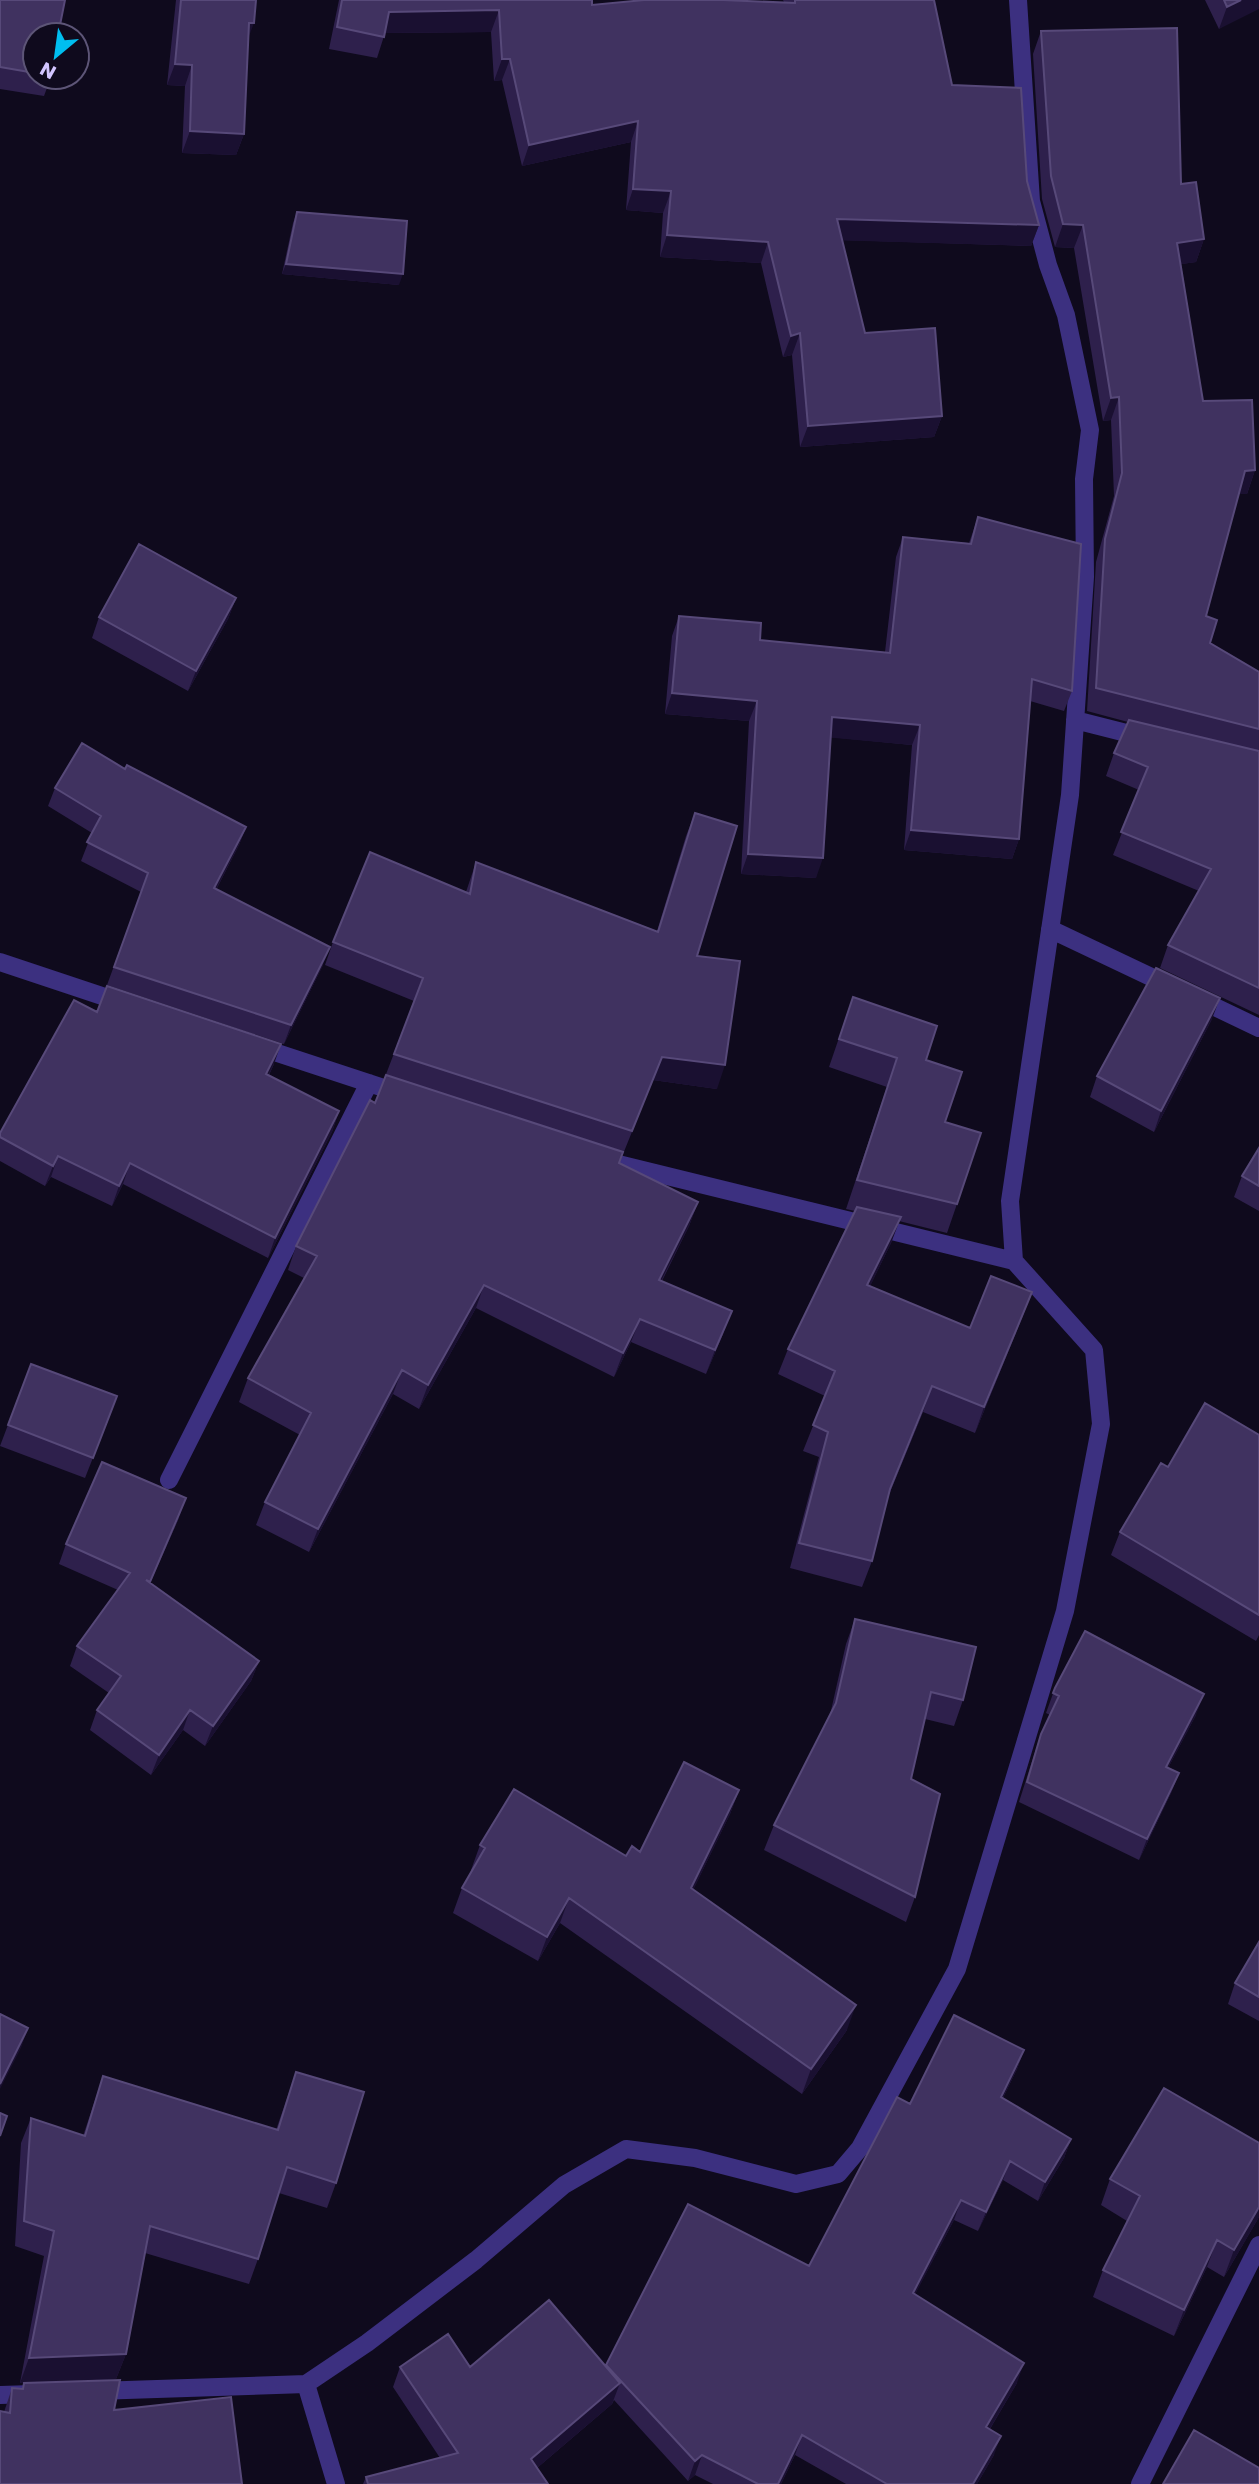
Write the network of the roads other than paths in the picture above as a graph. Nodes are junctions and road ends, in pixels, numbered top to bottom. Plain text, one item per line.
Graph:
1 (1018, 0) edge
2 (1075, 720) junction
3 (1164, 743) edge
4 (1050, 929) junction
5 (0, 962) edge
6 (146, 1010) edge
7 (1259, 1028) edge
8 (238, 1040) edge
9 (369, 1083) junction
10 (420, 1100) edge
11 (585, 1154) edge
12 (1014, 1261) junction
13 (169, 1480) dead end
14 (1259, 2245) edge
15 (306, 2384) junction
16 (79, 2392) edge
17 (53, 2393) edge
18 (0, 2395) edge
19 (336, 2484) edge
20 (1140, 2484) edge

1 - 2 street
2 - 3 street
2 - 4 street
4 - 7 street
4 - 12 street
5 - 6 street
8 - 9 street
9 - 10 street
9 - 13 street
11 - 12 street
12 - 15 street
14 - 20 street
15 - 16 street
15 - 19 street
17 - 18 street

